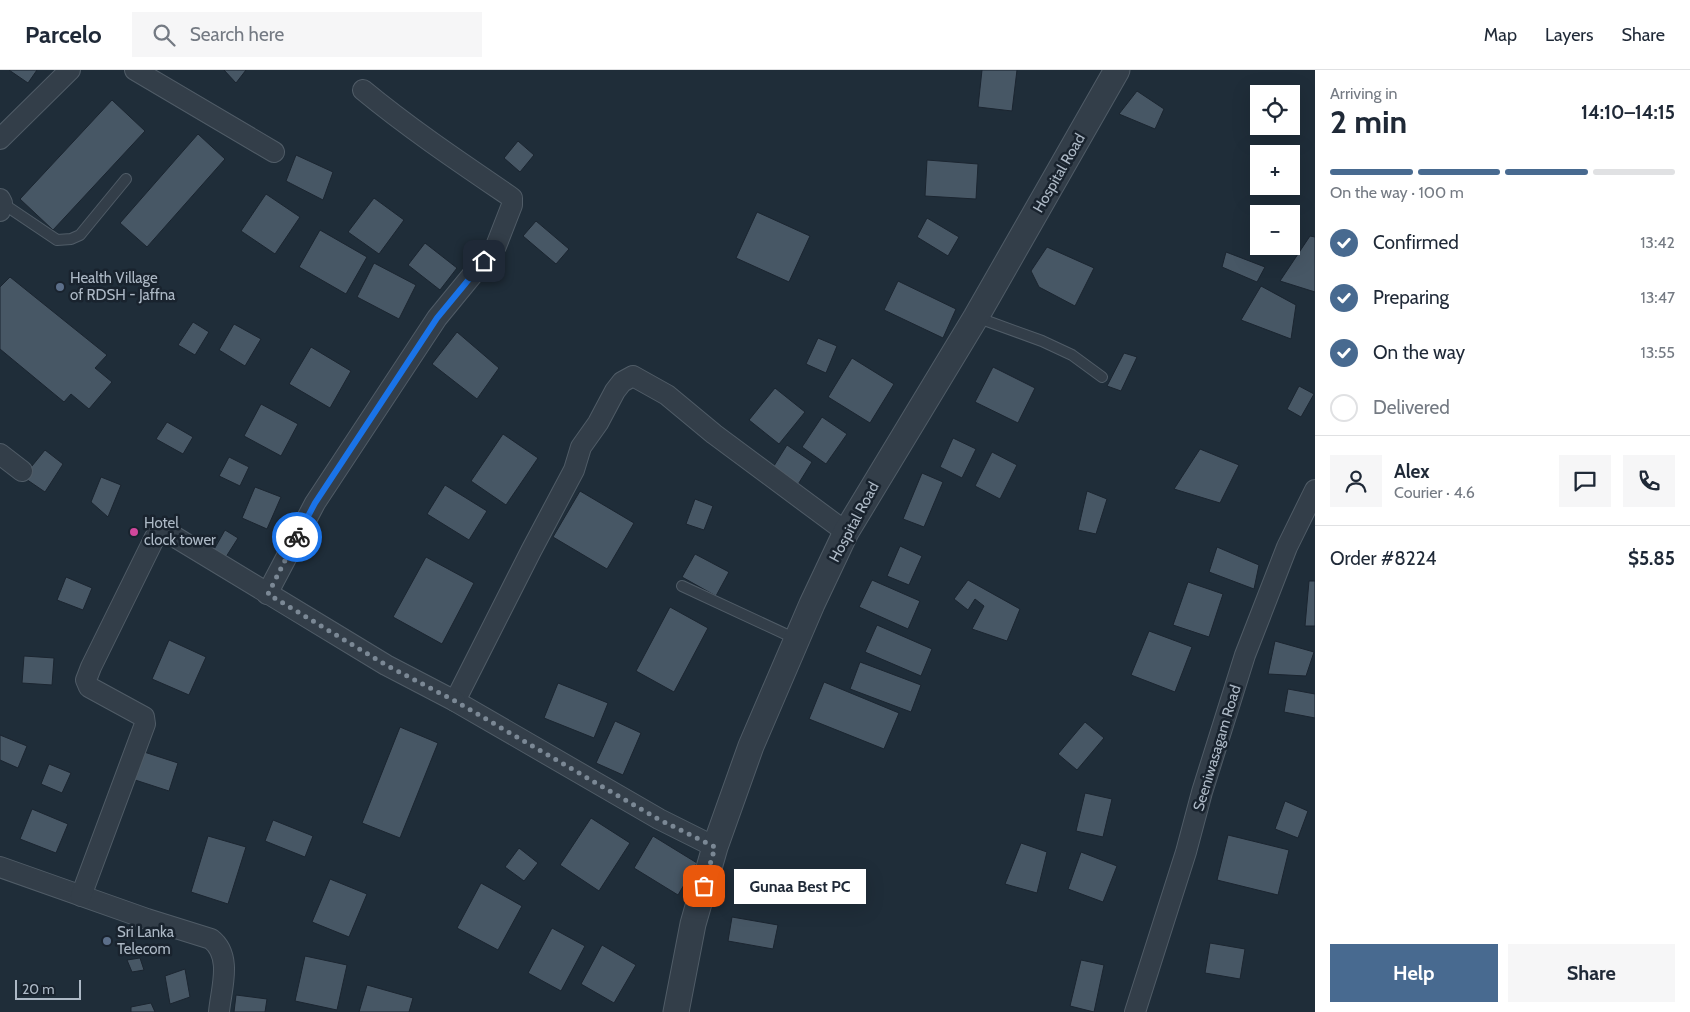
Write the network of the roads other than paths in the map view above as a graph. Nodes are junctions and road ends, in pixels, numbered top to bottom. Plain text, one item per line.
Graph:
1 (70, 70) edge
2 (135, 70) edge
3 (1118, 70) edge
4 (363, 90) dead end
5 (0, 139) edge
6 (274, 152) dead end
7 (126, 179) dead end
8 (1, 204) edge
9 (976, 317) junction
10 (1102, 376) dead end
11 (0, 454) edge
12 (22, 471) dead end
13 (1315, 490) edge
14 (846, 532) junction
15 (682, 586) dead end
16 (268, 594) junction
17 (796, 639) junction
18 (455, 701) junction
19 (715, 847) junction
20 (0, 867) edge
21 (81, 896) junction
22 (219, 1012) edge
23 (676, 1012) edge
24 (1135, 1012) edge

1 - 5 street
2 - 6 street
3 - 9 street, Hospital Road
4 - 16 street
7 - 8 lane
9 - 10 lane
9 - 14 street, Hospital Road
11 - 12 street
13 - 24 street, Seeniwasagam Road
14 - 17 street, Hospital Road
14 - 18 street
15 - 17 lane
16 - 18 street
16 - 21 street
17 - 19 street, Hospital Road
18 - 19 street
19 - 23 street, Hospital Road
20 - 21 street
21 - 22 street

